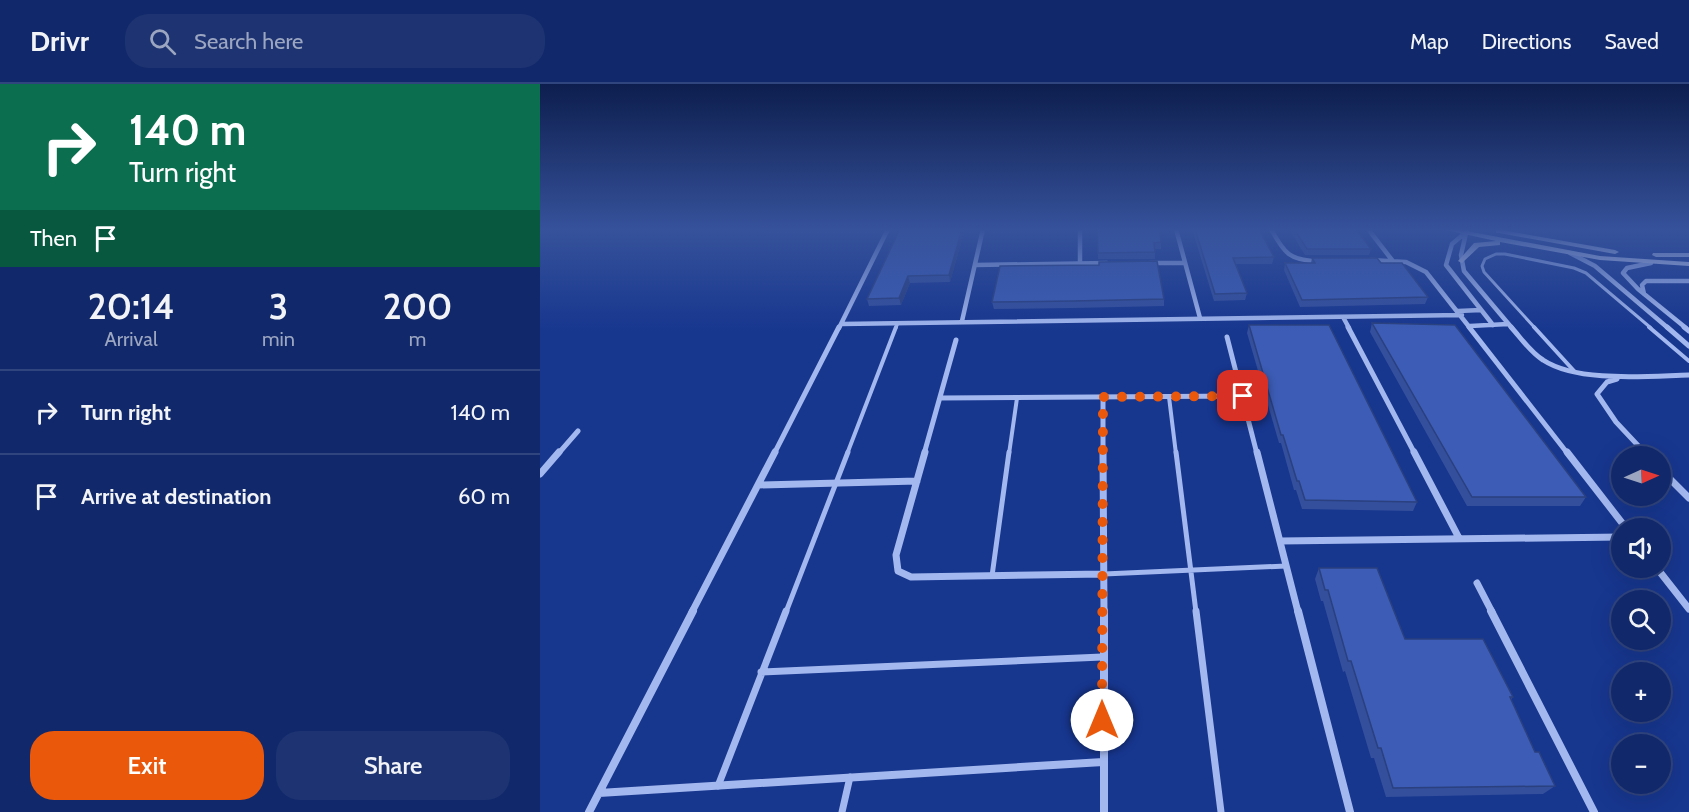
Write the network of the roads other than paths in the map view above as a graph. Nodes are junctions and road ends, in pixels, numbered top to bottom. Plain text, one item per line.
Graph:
1 (871, 263) edge
2 (976, 263) edge
3 (1115, 263) edge
4 (1139, 263) edge
5 (1185, 263) joint
6 (1403, 263) edge
7 (1447, 263) edge
8 (1462, 263) edge
9 (1483, 263) edge
10 (1549, 263) edge
11 (1589, 263) edge
12 (1651, 263) joint
13 (1080, 264) joint
14 (1689, 264) edge
15 (975, 266) junction
16 (1689, 281) edge
17 (1644, 294) junction
18 (1481, 310) junction
19 (1460, 313) junction
20 (1343, 317) junction
21 (1200, 318) junction
22 (962, 321) junction
23 (898, 323) junction
24 (841, 324) junction
25 (1508, 324) junction
26 (1493, 325) junction
27 (1470, 326) junction
28 (1689, 331) edge
29 (1227, 337) dead end
30 (956, 340) dead end
31 (1689, 346) edge
32 (1689, 361) edge
33 (1575, 372) junction
34 (1689, 375) edge
35 (1629, 377) junction
36 (1243, 396) junction
37 (1103, 397) junction
38 (1169, 397) junction
39 (940, 398) junction
40 (1017, 398) junction
41 (578, 431) dead end
42 (1639, 446) edge
43 (540, 474) edge
44 (1671, 480) edge
45 (917, 481) junction
46 (836, 483) junction
47 (758, 485) junction
48 (1689, 498) edge
49 (1618, 518) edge
50 (1611, 537) edge
51 (1459, 538) junction
52 (1280, 541) junction
53 (1286, 566) junction
54 (1191, 570) junction
55 (1104, 573) junction
56 (992, 576) junction
57 (1665, 578) edge
58 (1477, 583) dead end
59 (1689, 609) edge
60 (1102, 657) junction
61 (761, 672) junction
62 (1103, 762) junction
63 (850, 777) junction
64 (718, 786) junction
65 (599, 793) junction
66 (588, 812) edge
67 (842, 812) edge
68 (1104, 812) edge
69 (1221, 812) edge
70 (1350, 812) edge
71 (1594, 812) edge

1 - 24 street
2 - 15 street
3 - 13 street
4 - 5 street
5 - 21 street
6 - 19 street
7 - 18 street
8 - 25 street
9 - 33 lane
10 - 32 lane
11 - 31 street
12 - 14 main road
12 - 17 street
13 - 15 street
15 - 22 street
16 - 17 street
17 - 28 street
18 - 19 street
18 - 26 street
19 - 20 street
19 - 27 street
20 - 21 street
20 - 51 street
21 - 22 street
22 - 23 street
23 - 24 street
23 - 46 lane
24 - 47 street
25 - 26 street
25 - 33 street
26 - 27 street
27 - 49 street
29 - 36 street
30 - 39 street
33 - 35 street
34 - 35 street
35 - 42 street
36 - 38 street
36 - 52 street
37 - 38 street
37 - 40 street
37 - 55 street
38 - 54 lane
39 - 40 street
39 - 45 street
40 - 56 lane
41 - 43 street
44 - 48 street
45 - 46 street
45 - 56 street
46 - 47 street
46 - 61 lane
47 - 65 street
50 - 51 street
51 - 52 street
52 - 53 street
53 - 54 lane
53 - 70 street
54 - 55 lane
54 - 69 lane
55 - 56 street
55 - 60 street
57 - 59 street
58 - 71 street
60 - 61 lane
60 - 62 street
61 - 64 lane
62 - 63 street
62 - 68 street
63 - 64 street
63 - 67 lane
64 - 65 street
65 - 66 street

